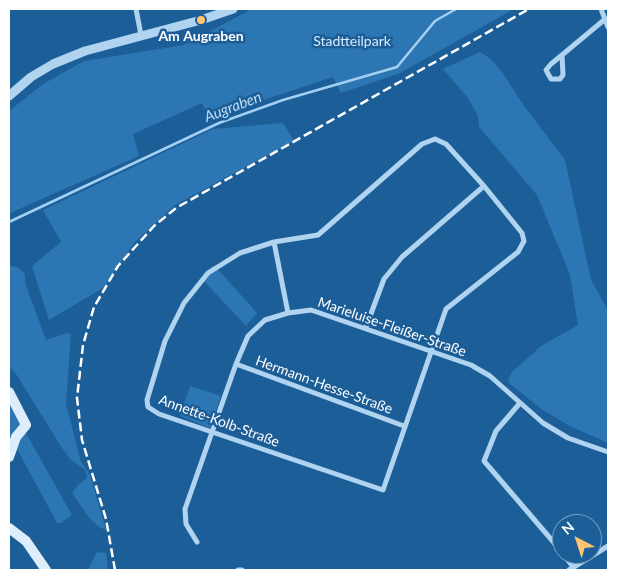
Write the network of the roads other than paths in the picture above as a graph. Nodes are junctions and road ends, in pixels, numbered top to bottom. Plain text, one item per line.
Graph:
1 (136, 9) edge
2 (234, 9) edge
3 (601, 9) edge
4 (604, 20) junction
5 (608, 27) edge
6 (141, 35) junction
7 (562, 55) junction
8 (9, 96) edge
9 (484, 186) junction
10 (274, 242) junction
11 (288, 313) junction
12 (366, 327) junction
13 (430, 352) junction
14 (236, 364) junction
15 (9, 392) edge
16 (520, 403) junction
17 (404, 426) junction
18 (212, 432) junction
19 (608, 452) edge
20 (9, 457) edge
21 (9, 528) edge
22 (552, 540) edge
23 (197, 542) dead end
24 (608, 546) edge
25 (571, 569) edge
26 (46, 570) edge
27 (238, 570) edge
28 (242, 570) edge

1 - 6 street
2 - 6 street
3 - 4 street
4 - 5 street
4 - 7 street
6 - 8 street
7 - 7 street
9 - 10 street, Annette-Kolb-Straße
9 - 12 street
9 - 13 street, Annette-Kolb-Straße
10 - 11 street
10 - 18 street, Annette-Kolb-Straße
11 - 12 street, Marieluise-Fleißer-Straße
11 - 14 street, Marieluise-Fleißer-Straße
12 - 13 street, Marieluise-Fleißer-Straße
13 - 16 street, Marieluise-Fleißer-Straße
13 - 17 street, Annette-Kolb-Straße
14 - 17 street, Hermann-Hesse-Straße
14 - 18 street, Marieluise-Fleißer-Straße
15 - 20 main road
16 - 19 street, Marieluise-Fleißer-Straße
16 - 22 street
17 - 18 street, Annette-Kolb-Straße
18 - 23 street, Marieluise-Fleißer-Straße
21 - 26 main road
24 - 25 street
27 - 28 street

